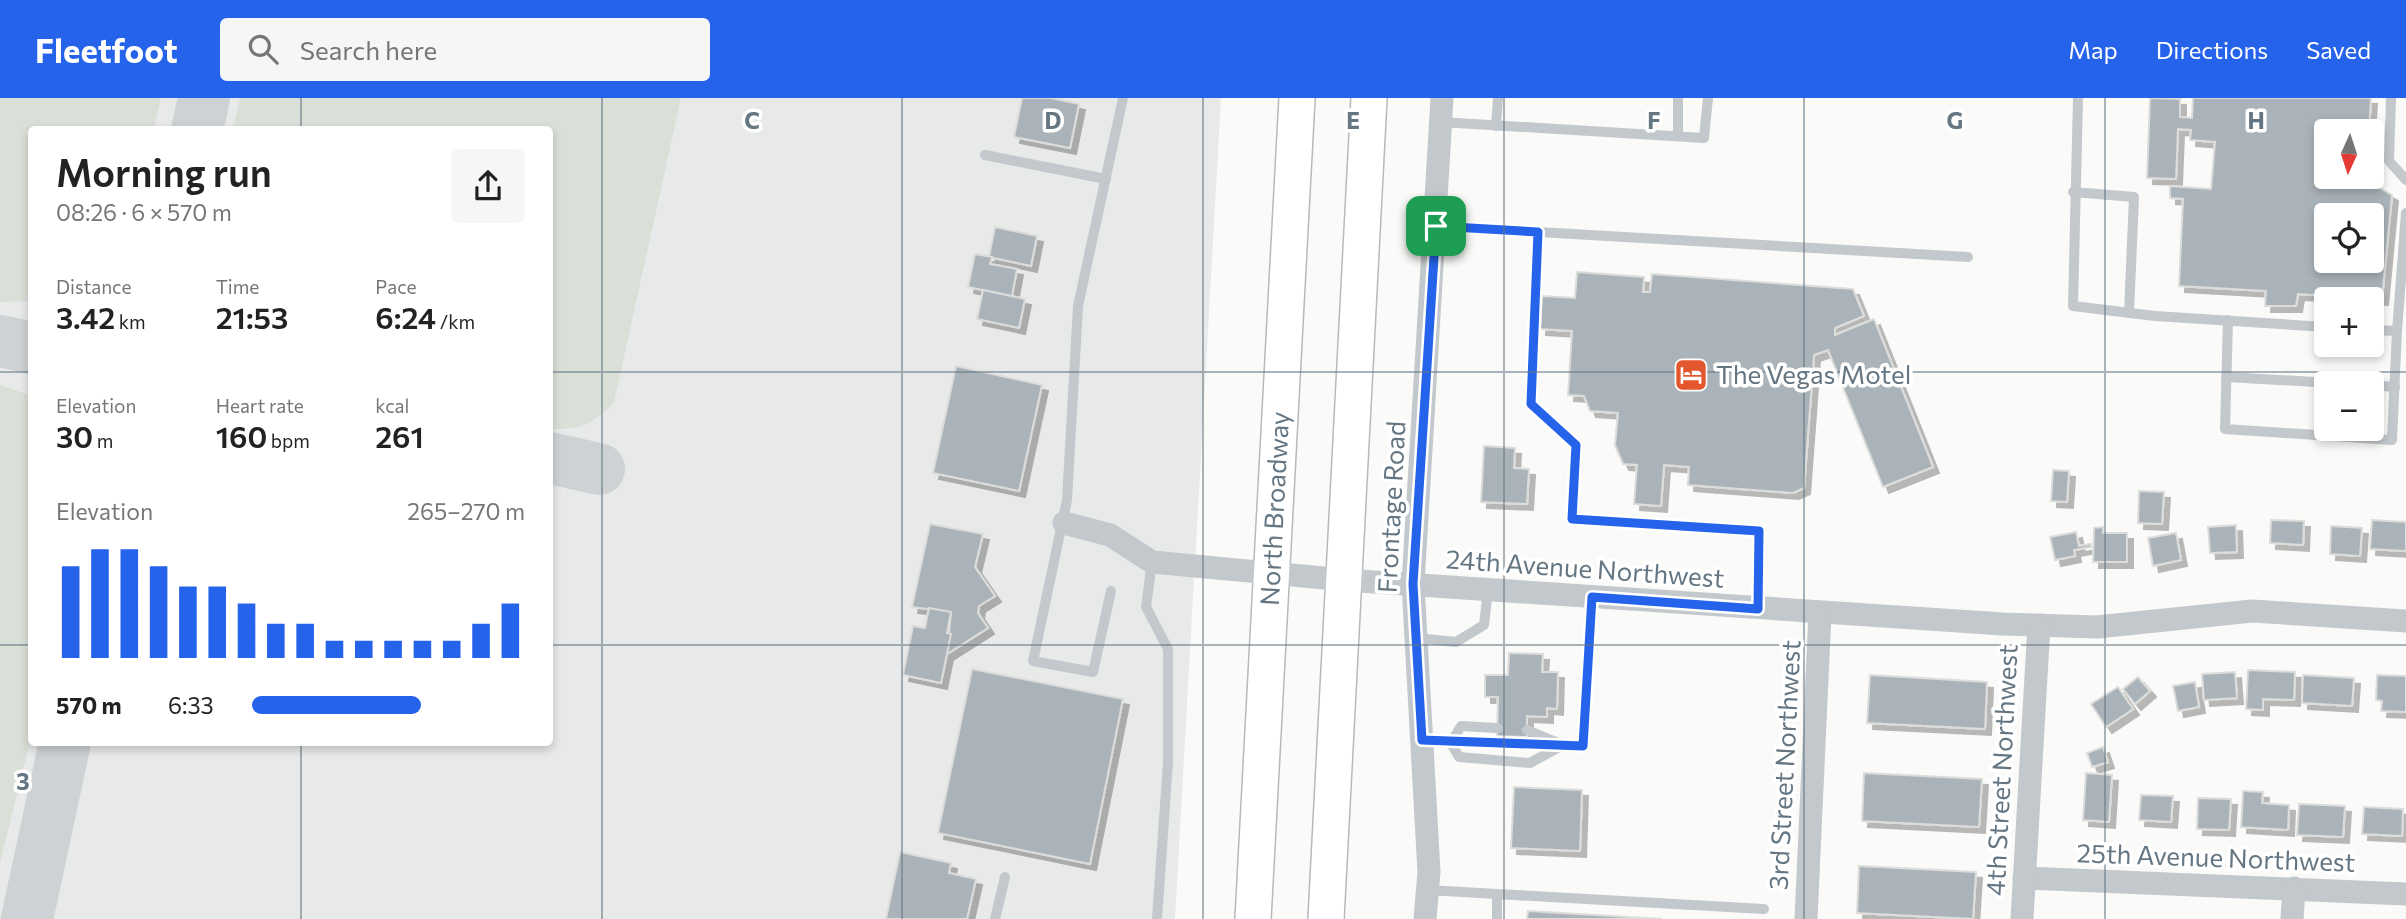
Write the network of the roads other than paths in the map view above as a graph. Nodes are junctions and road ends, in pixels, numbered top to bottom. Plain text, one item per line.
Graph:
1 (1123, 98) edge
2 (1297, 98) edge
3 (1369, 98) edge
4 (1442, 98) edge
5 (1498, 98) edge
6 (1678, 98) edge
7 (1709, 98) edge
8 (2078, 98) edge
9 (2391, 98) edge
10 (1440, 122) junction
11 (1496, 126) junction
12 (1678, 136) junction
13 (985, 155) dead end
14 (1106, 179) junction
15 (2406, 180) edge
16 (2073, 192) junction
17 (2406, 213) edge
18 (1436, 226) junction
19 (1538, 232) junction
20 (1968, 257) dead end
21 (2129, 313) junction
22 (2228, 320) junction
23 (2314, 326) edge
24 (2384, 330) edge
25 (2397, 331) junction
26 (2227, 377) junction
27 (2314, 382) edge
28 (2384, 387) edge
29 (2395, 387) junction
30 (1064, 523) junction
31 (1152, 562) junction
32 (1271, 573) junction
33 (1346, 580) junction
34 (1413, 584) junction
35 (1488, 589) junction
36 (1111, 591) dead end
37 (1592, 597) junction
38 (1758, 609) junction
39 (1821, 613) junction
40 (2406, 621) edge
41 (2039, 625) junction
42 (1416, 638) junction
43 (1497, 728) dead end
44 (1527, 730) dead end
45 (1422, 740) junction
46 (1451, 743) junction
47 (1562, 745) junction
48 (1005, 877) dead end
49 (2024, 878) junction
50 (2294, 887) junction
51 (1427, 890) junction
52 (1497, 894) junction
53 (2406, 894) edge
54 (1764, 909) dead end
55 (995, 919) edge
56 (1157, 919) edge
57 (1253, 919) edge
58 (1326, 919) edge
59 (1426, 919) edge
60 (1497, 919) edge
61 (1806, 919) edge
62 (2022, 919) edge
63 (2292, 919) edge

1 - 14 lane
2 - 32 main road, North Broadway
3 - 33 main road
4 - 10 street, Frontage Road
5 - 11 lane
6 - 12 lane
7 - 12 lane
8 - 16 lane
9 - 15 lane
10 - 11 lane
10 - 18 street, Frontage Road
11 - 12 lane
13 - 14 lane
14 - 30 lane
16 - 21 lane
16 - 21 lane
17 - 25 lane
18 - 19 lane
18 - 34 street, Frontage Road
19 - 20 lane
19 - 38 lane
21 - 22 lane
22 - 23 lane
22 - 26 lane
24 - 25 lane
25 - 29 lane
26 - 27 lane
26 - 29 lane
28 - 29 lane
30 - 31 street, 24th Avenue Northwest
30 - 36 lane
31 - 32 street, 24th Avenue Northwest
31 - 56 lane
32 - 33 street, 24th Avenue Northwest
32 - 57 main road, North Broadway
33 - 34 street, 24th Avenue Northwest
33 - 58 main road
34 - 35 street, 24th Avenue Northwest
34 - 42 street, Frontage Road
35 - 37 street, 24th Avenue Northwest
35 - 42 lane
37 - 38 street, 24th Avenue Northwest
37 - 47 lane
38 - 39 street, 24th Avenue Northwest
39 - 41 street, 24th Avenue Northwest
39 - 61 street, 3rd Street Northwest
40 - 41 street, 24th Avenue Northwest
41 - 49 street, 4th Street Northwest
42 - 45 street, Frontage Road
43 - 46 lane
44 - 47 lane
45 - 46 lane
45 - 51 street, Frontage Road
46 - 47 lane
46 - 47 lane
48 - 55 lane
49 - 50 street, 25th Avenue Northwest
49 - 62 street, 4th Street Northwest
50 - 53 street, 25th Avenue Northwest
50 - 63 street
51 - 52 lane
51 - 59 street, Frontage Road
52 - 54 lane
52 - 60 lane

